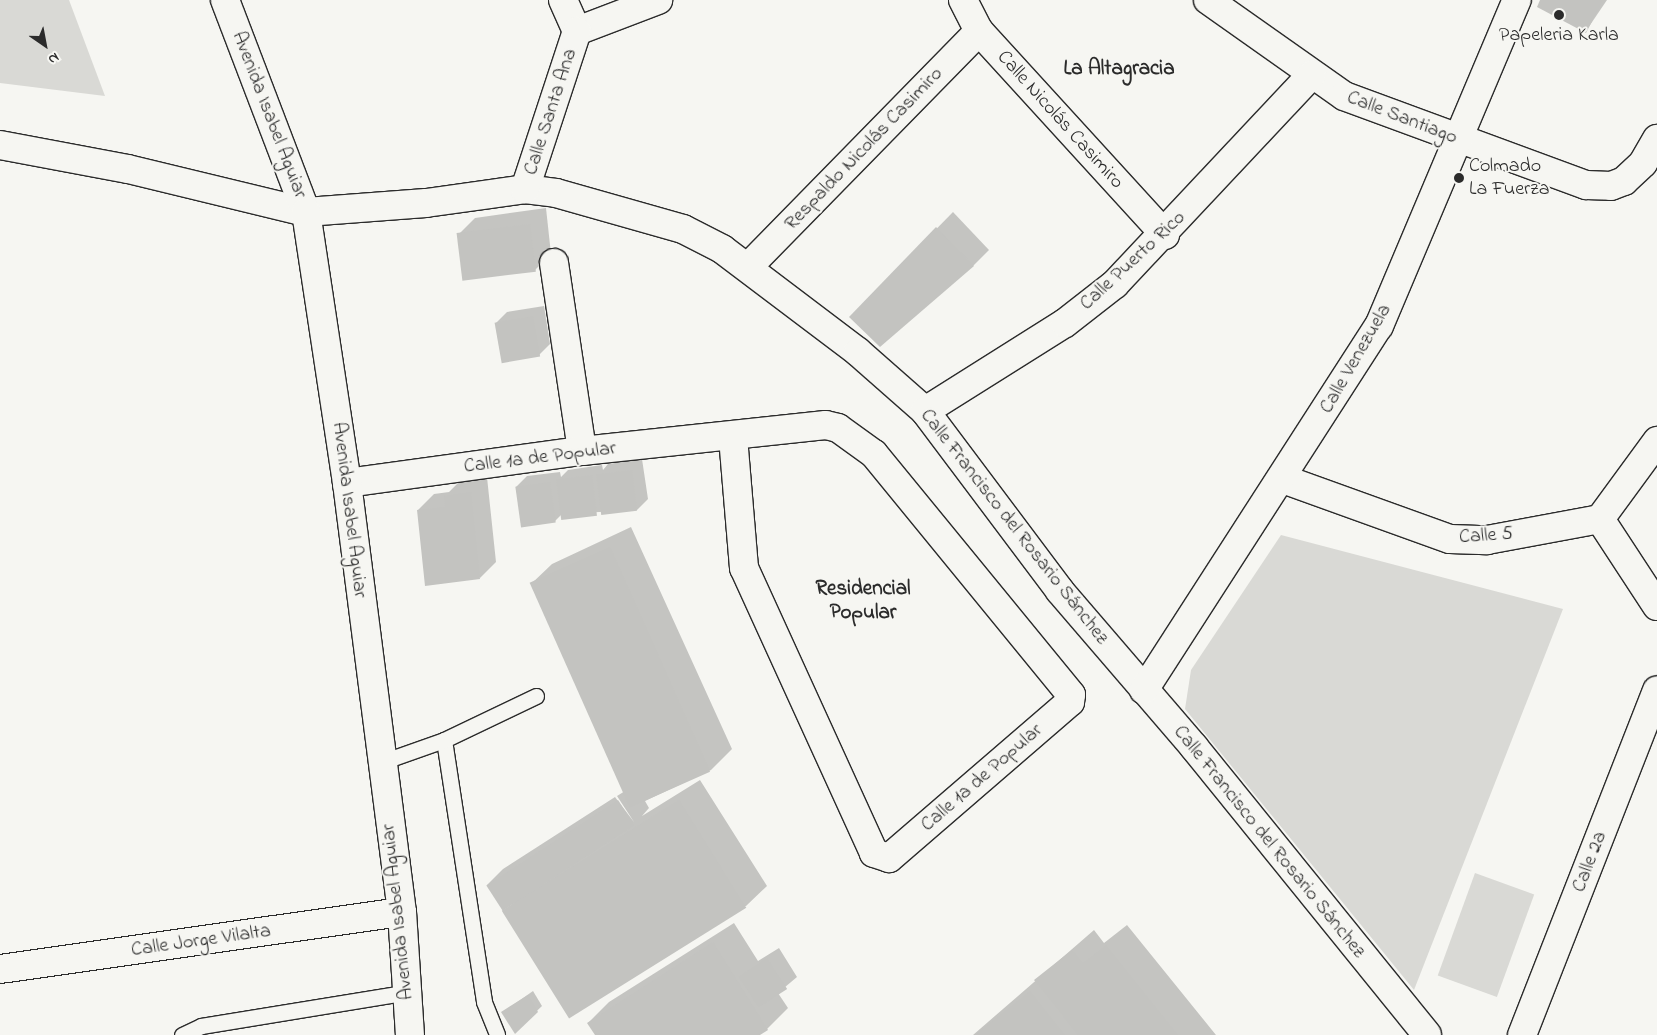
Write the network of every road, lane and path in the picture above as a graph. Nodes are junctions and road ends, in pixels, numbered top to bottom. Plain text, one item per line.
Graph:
1 (225, 0) edge
2 (563, 0) edge
3 (658, 0) edge
4 (963, 0) edge
5 (1208, 0) edge
6 (1517, 0) edge
7 (577, 31) junction
8 (979, 31) junction
9 (1311, 75) junction
10 (1657, 139) edge
11 (1460, 141) junction
12 (0, 144) edge
13 (525, 189) junction
14 (306, 212) junction
15 (1165, 235) junction
16 (554, 263) dead end
17 (749, 266) junction
18 (925, 411) junction
19 (732, 436) junction
20 (1657, 441) edge
21 (582, 451) junction
22 (1283, 480) junction
23 (347, 482) junction
24 (1600, 520) junction
25 (1657, 606) edge
26 (1144, 690) junction
27 (1657, 690) edge
28 (536, 696) dead end
29 (444, 740) junction
30 (380, 762) junction
31 (402, 912) junction
32 (0, 969) edge
33 (408, 992) junction
34 (182, 1035) edge
35 (410, 1035) edge
36 (497, 1035) edge
37 (1427, 1035) edge
38 (1522, 1035) edge

1 - 14 street, Avenida Isabel Aguiar
2 - 7 street
3 - 7 street, Calle Santa Ana
4 - 8 street, Calle Nicolás Casimiro
5 - 9 street, Calle Santiago
6 - 11 street, Calle Venezuela
7 - 13 street, Calle Santa Ana
8 - 15 street, Calle Nicolás Casimiro
8 - 17 street, Respaldo Nicolás Casimiro
9 - 11 street, Calle Santiago
9 - 15 street, Calle Puerto Rico
10 - 11 street, Calle Santiago
11 - 22 street, Calle Venezuela
12 - 14 street, Calle Francisco del Rosario Sánchez
13 - 14 street, Calle Francisco del Rosario Sánchez
13 - 17 street, Calle Francisco del Rosario Sánchez
14 - 23 street, Avenida Isabel Aguiar
15 - 18 street, Calle Puerto Rico
16 - 21 street
17 - 18 street, Calle Francisco del Rosario Sánchez
18 - 26 street, Calle Francisco del Rosario Sánchez
19 - 19 street, Calle 1a de Popular
19 - 21 street, Calle 1a de Popular
20 - 24 street
21 - 23 street, Calle 1a de Popular
22 - 24 street, Calle 5
22 - 26 street, Calle Venezuela
23 - 30 street, Avenida Isabel Aguiar
24 - 25 street
26 - 37 street, Calle Francisco del Rosario Sánchez
27 - 38 street, Calle 2a
28 - 29 lane
29 - 30 lane
29 - 36 lane
30 - 31 street, Avenida Isabel Aguiar
31 - 32 street, Calle Jorge Vilalta
31 - 33 street, Avenida Isabel Aguiar
33 - 34 lane
33 - 35 street, Avenida Isabel Aguiar

